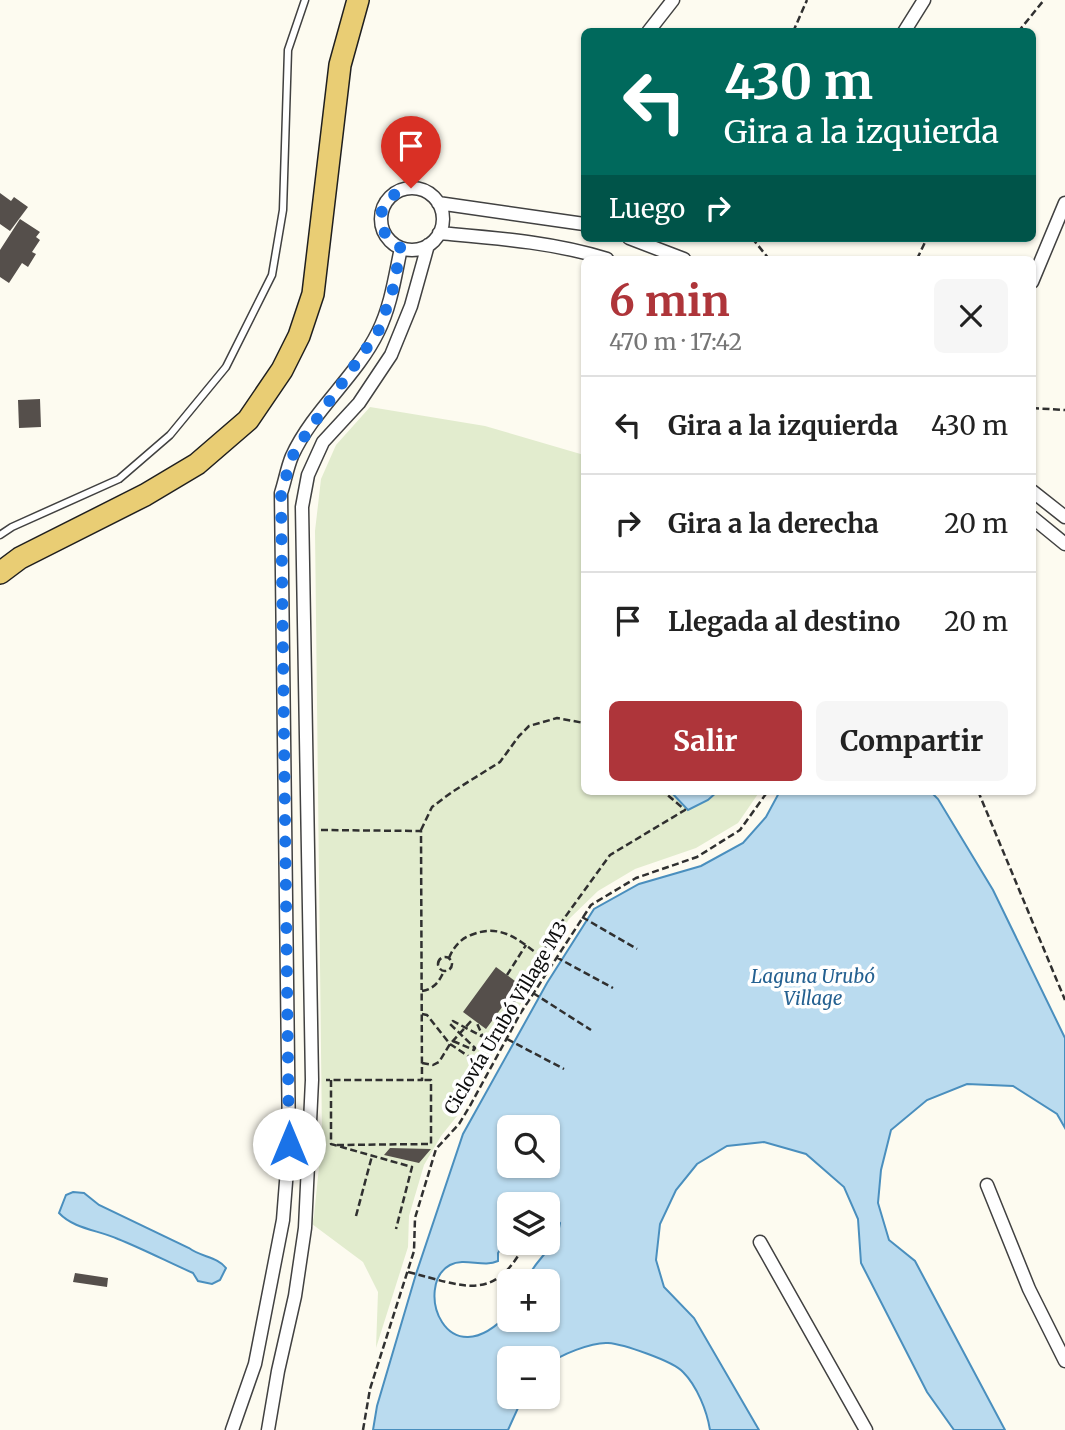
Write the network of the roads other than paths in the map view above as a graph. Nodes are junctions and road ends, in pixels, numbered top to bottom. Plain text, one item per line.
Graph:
1 (305, 0) edge
2 (358, 0) edge
3 (673, 0) edge
4 (923, 0) edge
5 (651, 28) edge
6 (906, 28) edge
7 (438, 203) junction
8 (1065, 203) edge
9 (581, 224) edge
10 (439, 233) junction
11 (638, 242) edge
12 (428, 245) junction
13 (401, 248) junction
14 (597, 256) edge
15 (669, 256) edge
16 (1036, 272) edge
17 (289, 468) junction
18 (308, 475) junction
19 (1036, 494) edge
20 (1065, 517) edge
21 (1036, 520) edge
22 (0, 535) edge
23 (1065, 544) edge
24 (0, 573) edge
25 (289, 1036) junction
26 (311, 1036) junction
27 (987, 1185) dead end
28 (760, 1242) dead end
29 (1065, 1362) edge
30 (232, 1430) edge
31 (268, 1430) edge
32 (866, 1430) edge

1 - 22 lane
2 - 24 main road
3 - 5 street
4 - 6 street
7 - 9 street
7 - 10 street
7 - 13 street
8 - 16 street
10 - 12 street
10 - 14 street
11 - 15 street
12 - 13 street
12 - 18 street
13 - 17 street
17 - 18 street
17 - 25 street
18 - 26 street
19 - 20 street
21 - 23 street
25 - 26 street
25 - 30 street
26 - 31 street
27 - 29 street
28 - 32 street

